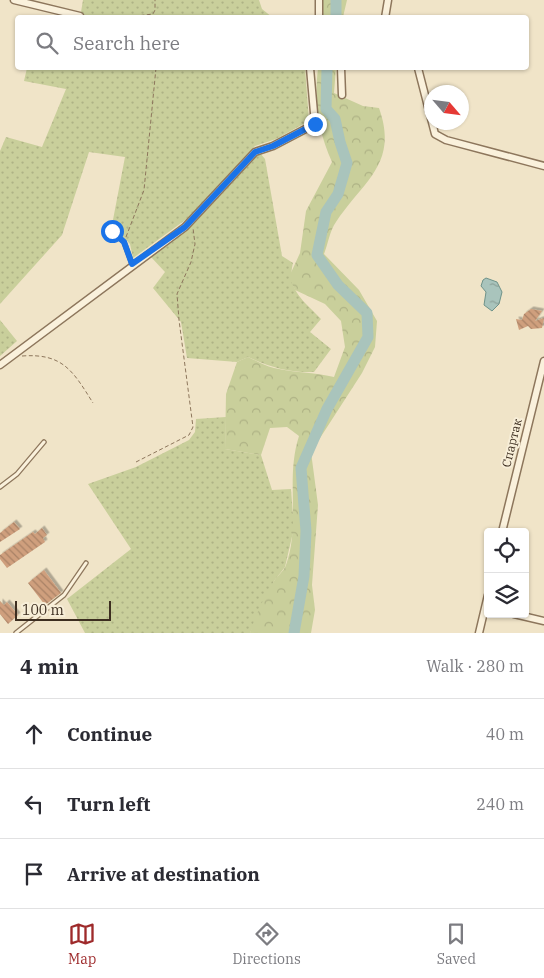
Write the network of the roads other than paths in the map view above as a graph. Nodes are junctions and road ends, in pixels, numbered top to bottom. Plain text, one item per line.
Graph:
1 (14, 0) edge
2 (319, 0) edge
3 (388, 0) edge
4 (76, 15) edge
5 (319, 15) edge
6 (386, 15) edge
7 (310, 70) edge
8 (341, 70) edge
9 (419, 70) edge
10 (342, 94) dead end
11 (544, 166) edge
12 (112, 231) dead end
13 (132, 264) junction
14 (544, 360) edge
15 (0, 365) edge
16 (44, 442) dead end
17 (0, 487) edge
18 (503, 528) edge
19 (86, 563) dead end
20 (484, 615) edge
21 (529, 618) edge
22 (544, 621) edge
23 (16, 633) edge
24 (479, 633) edge

1 - 4 street
2 - 5 street
3 - 6 street
7 - 13 street
8 - 10 street
9 - 11 street
12 - 13 lane
13 - 15 street
14 - 18 street, Спартак
16 - 17 lane
19 - 23 lane
20 - 24 street
21 - 22 street

